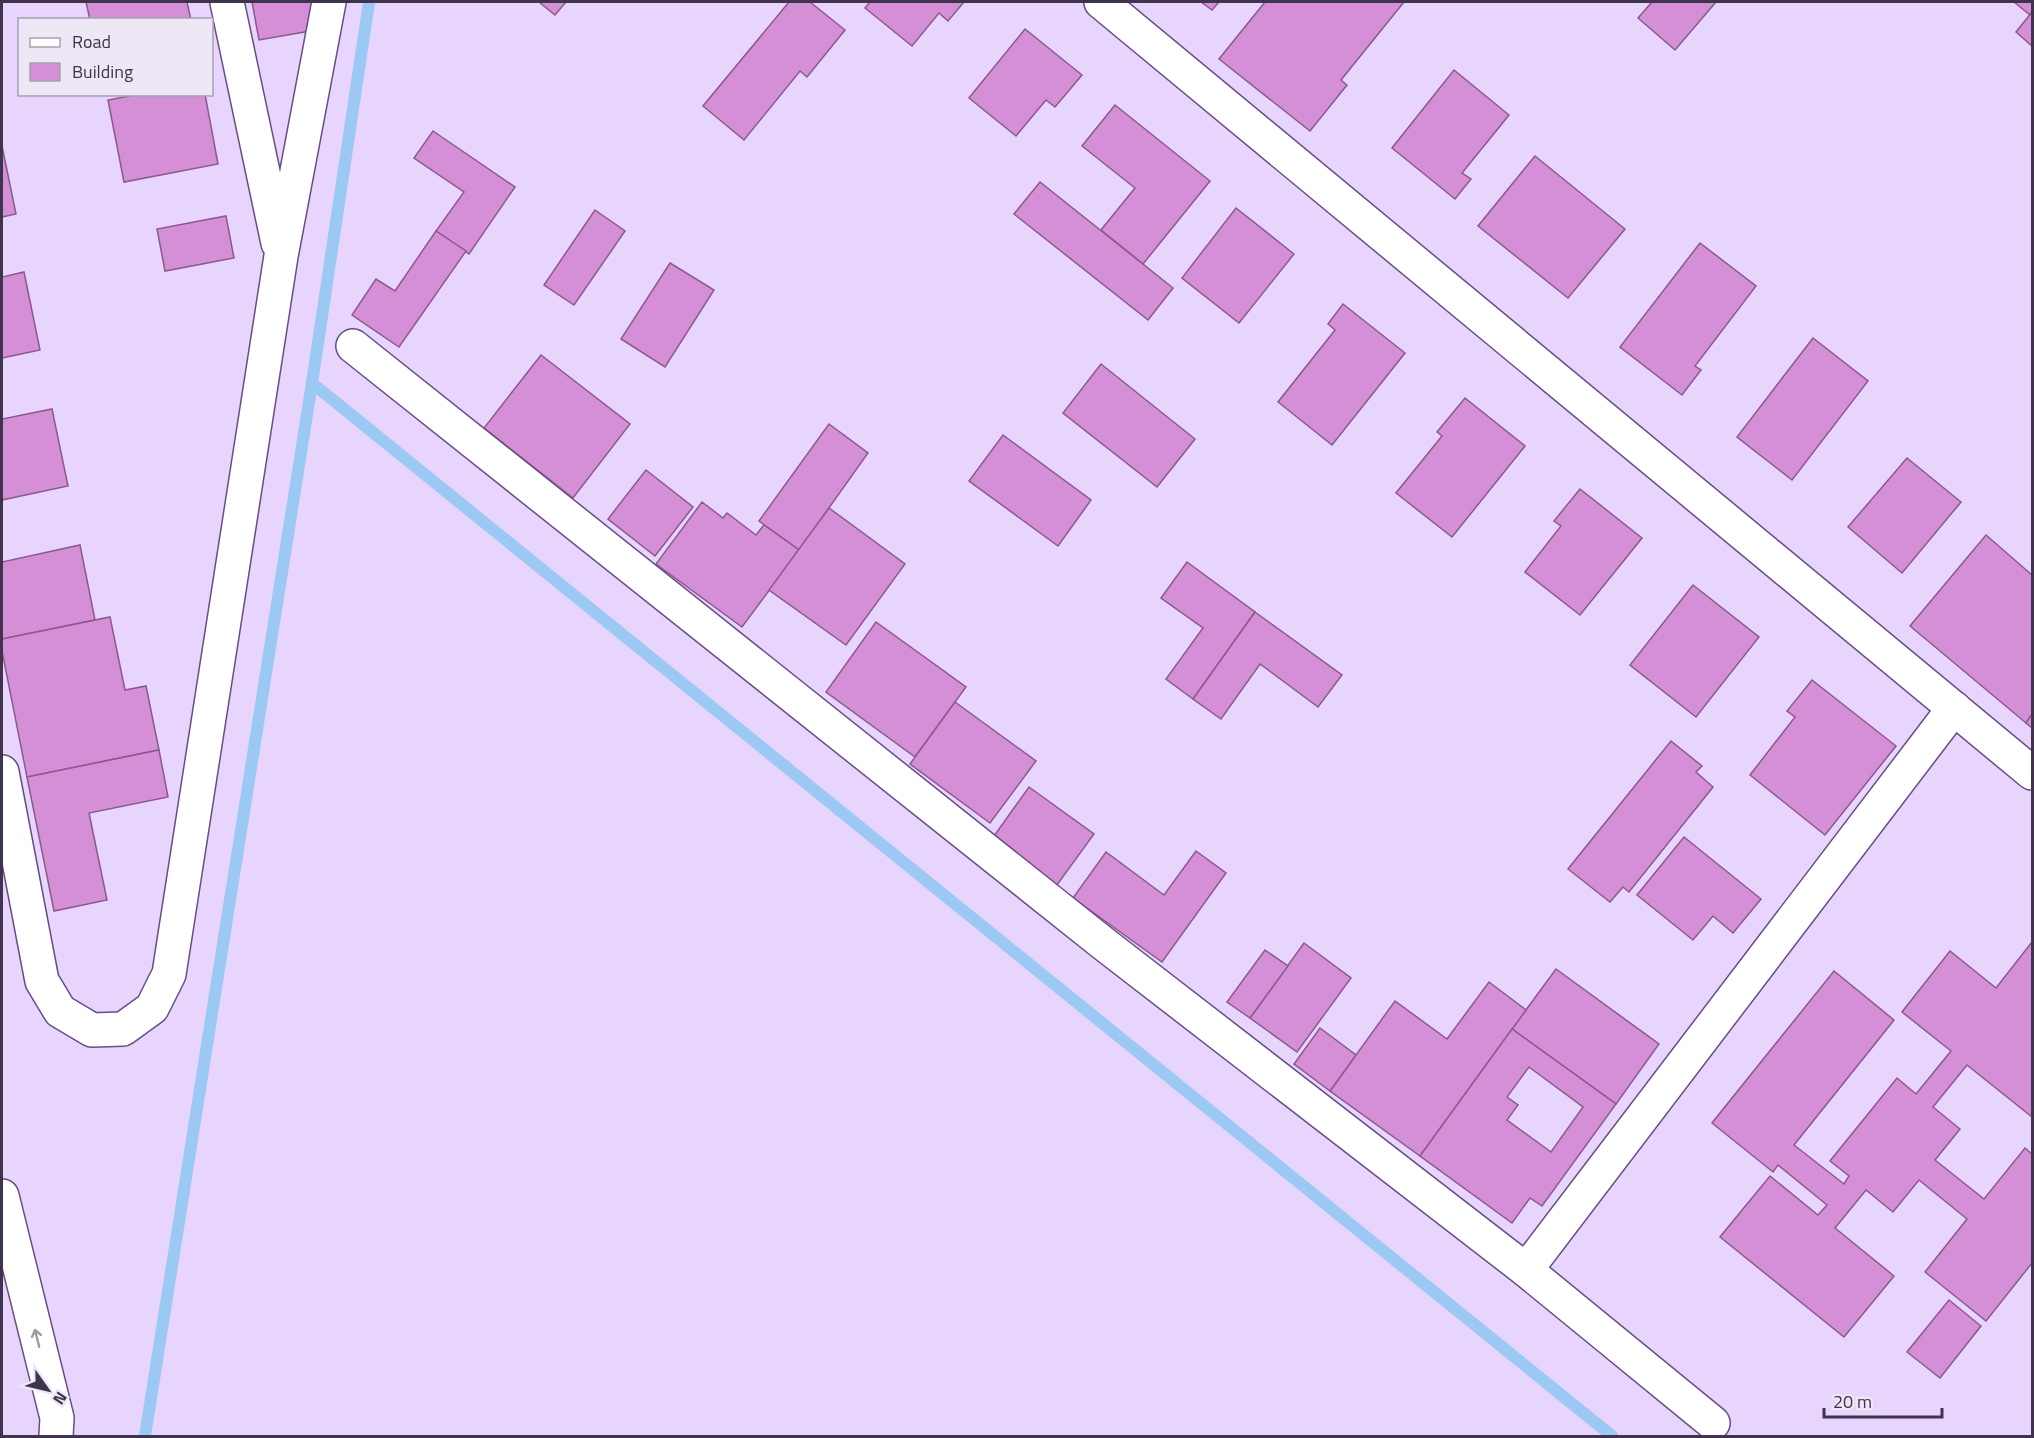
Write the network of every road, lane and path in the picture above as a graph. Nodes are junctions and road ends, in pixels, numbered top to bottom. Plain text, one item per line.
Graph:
1 (227, 2) edge
2 (330, 2) edge
3 (1101, 2) edge
4 (281, 256) junction
5 (353, 346) dead end
6 (1954, 708) junction
7 (2, 772) edge
8 (2032, 773) edge
9 (2, 1196) edge
10 (1526, 1270) junction
11 (1713, 1423) dead end
12 (56, 1437) edge

1 - 4 main road
2 - 4 main road
3 - 6 main road
4 - 7 main road
5 - 10 main road
6 - 8 main road
6 - 10 main road
12 -> 9 main road
10 - 11 main road

